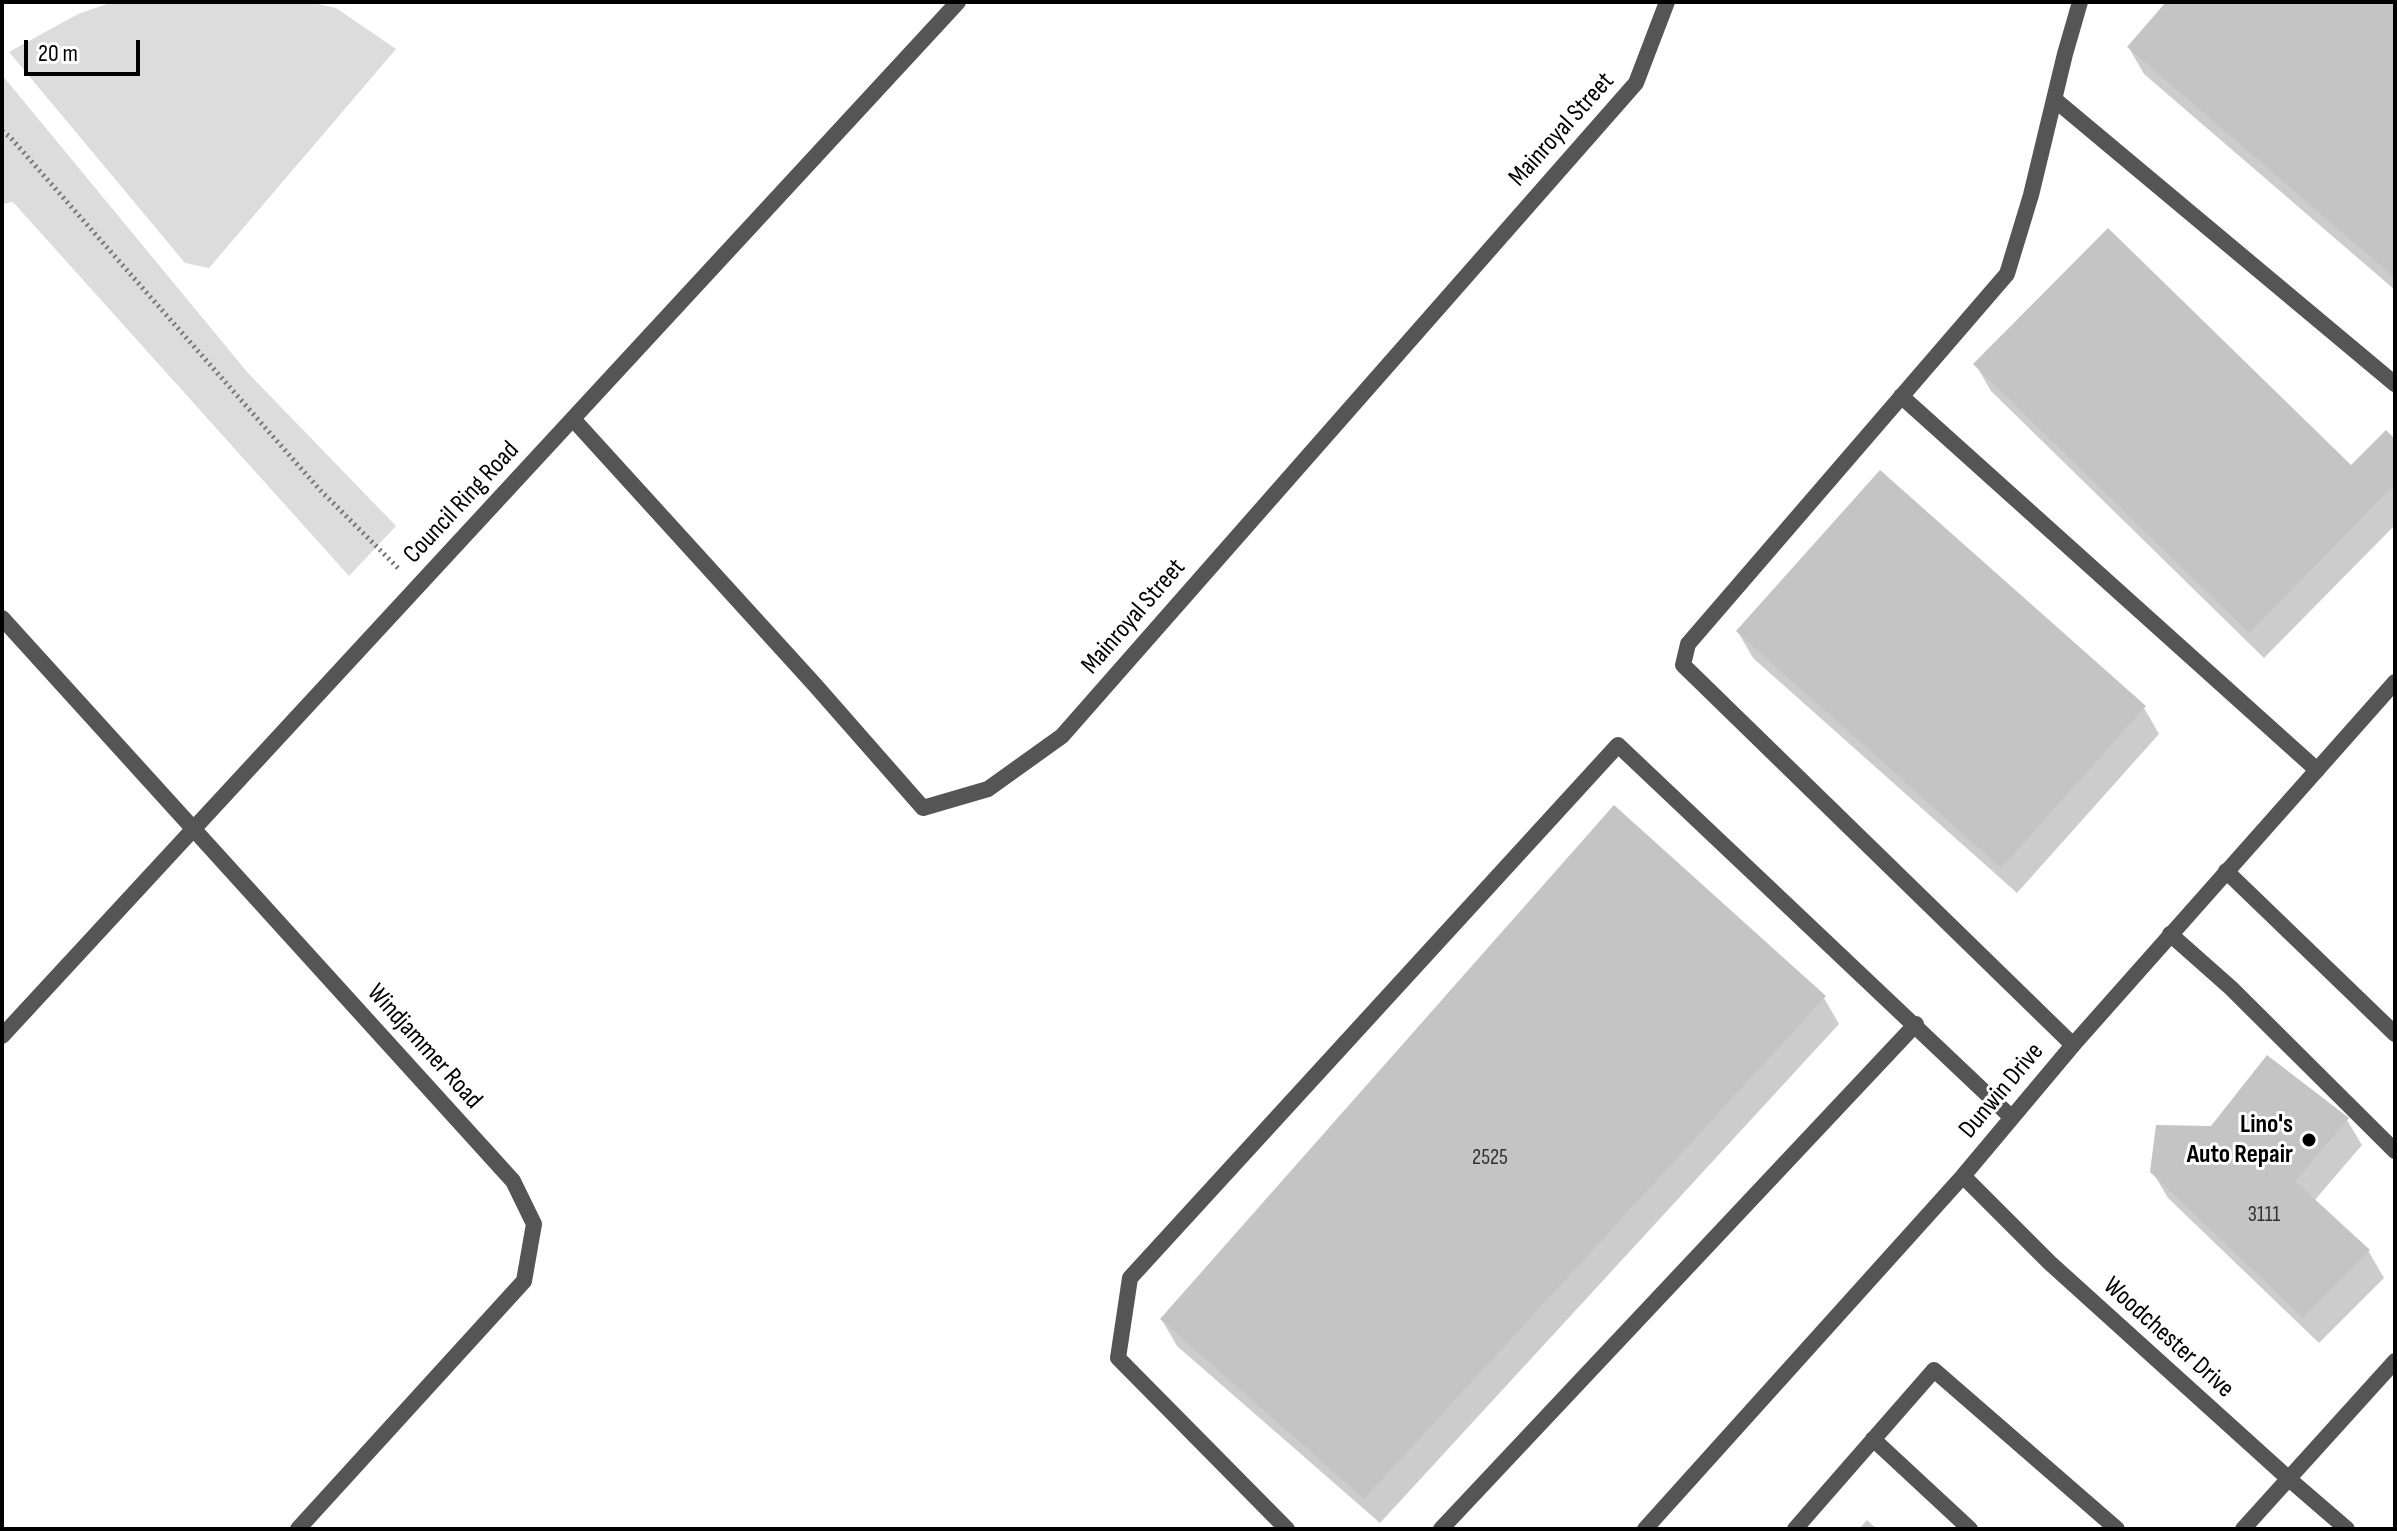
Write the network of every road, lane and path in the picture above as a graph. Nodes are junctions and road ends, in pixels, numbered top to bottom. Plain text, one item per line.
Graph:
1 (958, 2) edge
2 (1667, 2) edge
3 (2080, 2) edge
4 (2054, 99) junction
5 (2, 131) edge
6 (2395, 384) edge
7 (1901, 396) junction
8 (573, 419) junction
9 (417, 587) junction
10 (2, 618) edge
11 (2395, 682) edge
12 (2317, 770) junction
13 (194, 828) junction
14 (2226, 871) junction
15 (2170, 934) junction
16 (1916, 1024) junction
17 (2395, 1034) edge
18 (2, 1036) edge
19 (2073, 1045) junction
20 (2011, 1117) junction
21 (2395, 1151) edge
22 (1963, 1176) junction
23 (2395, 1361) edge
24 (1873, 1439) junction
25 (2289, 1479) junction
26 (298, 1529) edge
27 (1287, 1529) edge
28 (1441, 1529) edge
29 (1645, 1529) edge
30 (1795, 1529) edge
31 (1970, 1529) edge
32 (2117, 1529) edge
33 (2243, 1529) edge
34 (2347, 1529) edge

1 - 8 street, Council Ring Road
2 - 8 street, Mainroyal Street
3 - 4 street
4 - 6 street
4 - 7 street
5 - 9 path
7 - 12 street
7 - 19 street
8 - 9 street, Council Ring Road
9 - 13 street, Council Ring Road
10 - 13 street, Windjammer Road
11 - 12 street, Dunwin Drive
12 - 14 street, Dunwin Drive
13 - 18 street, Council Ring Road
13 - 26 street, Windjammer Road
14 - 15 street, Dunwin Drive
14 - 17 street
15 - 19 street, Dunwin Drive
15 - 21 street
16 - 20 street
16 - 27 street
16 - 28 street
19 - 20 street, Dunwin Drive
20 - 22 street, Dunwin Drive
22 - 25 street, Woodchester Drive
22 - 29 street, Dunwin Drive
23 - 25 street
24 - 30 street
24 - 31 street
24 - 32 street
25 - 33 street
25 - 34 street, Woodchester Drive

